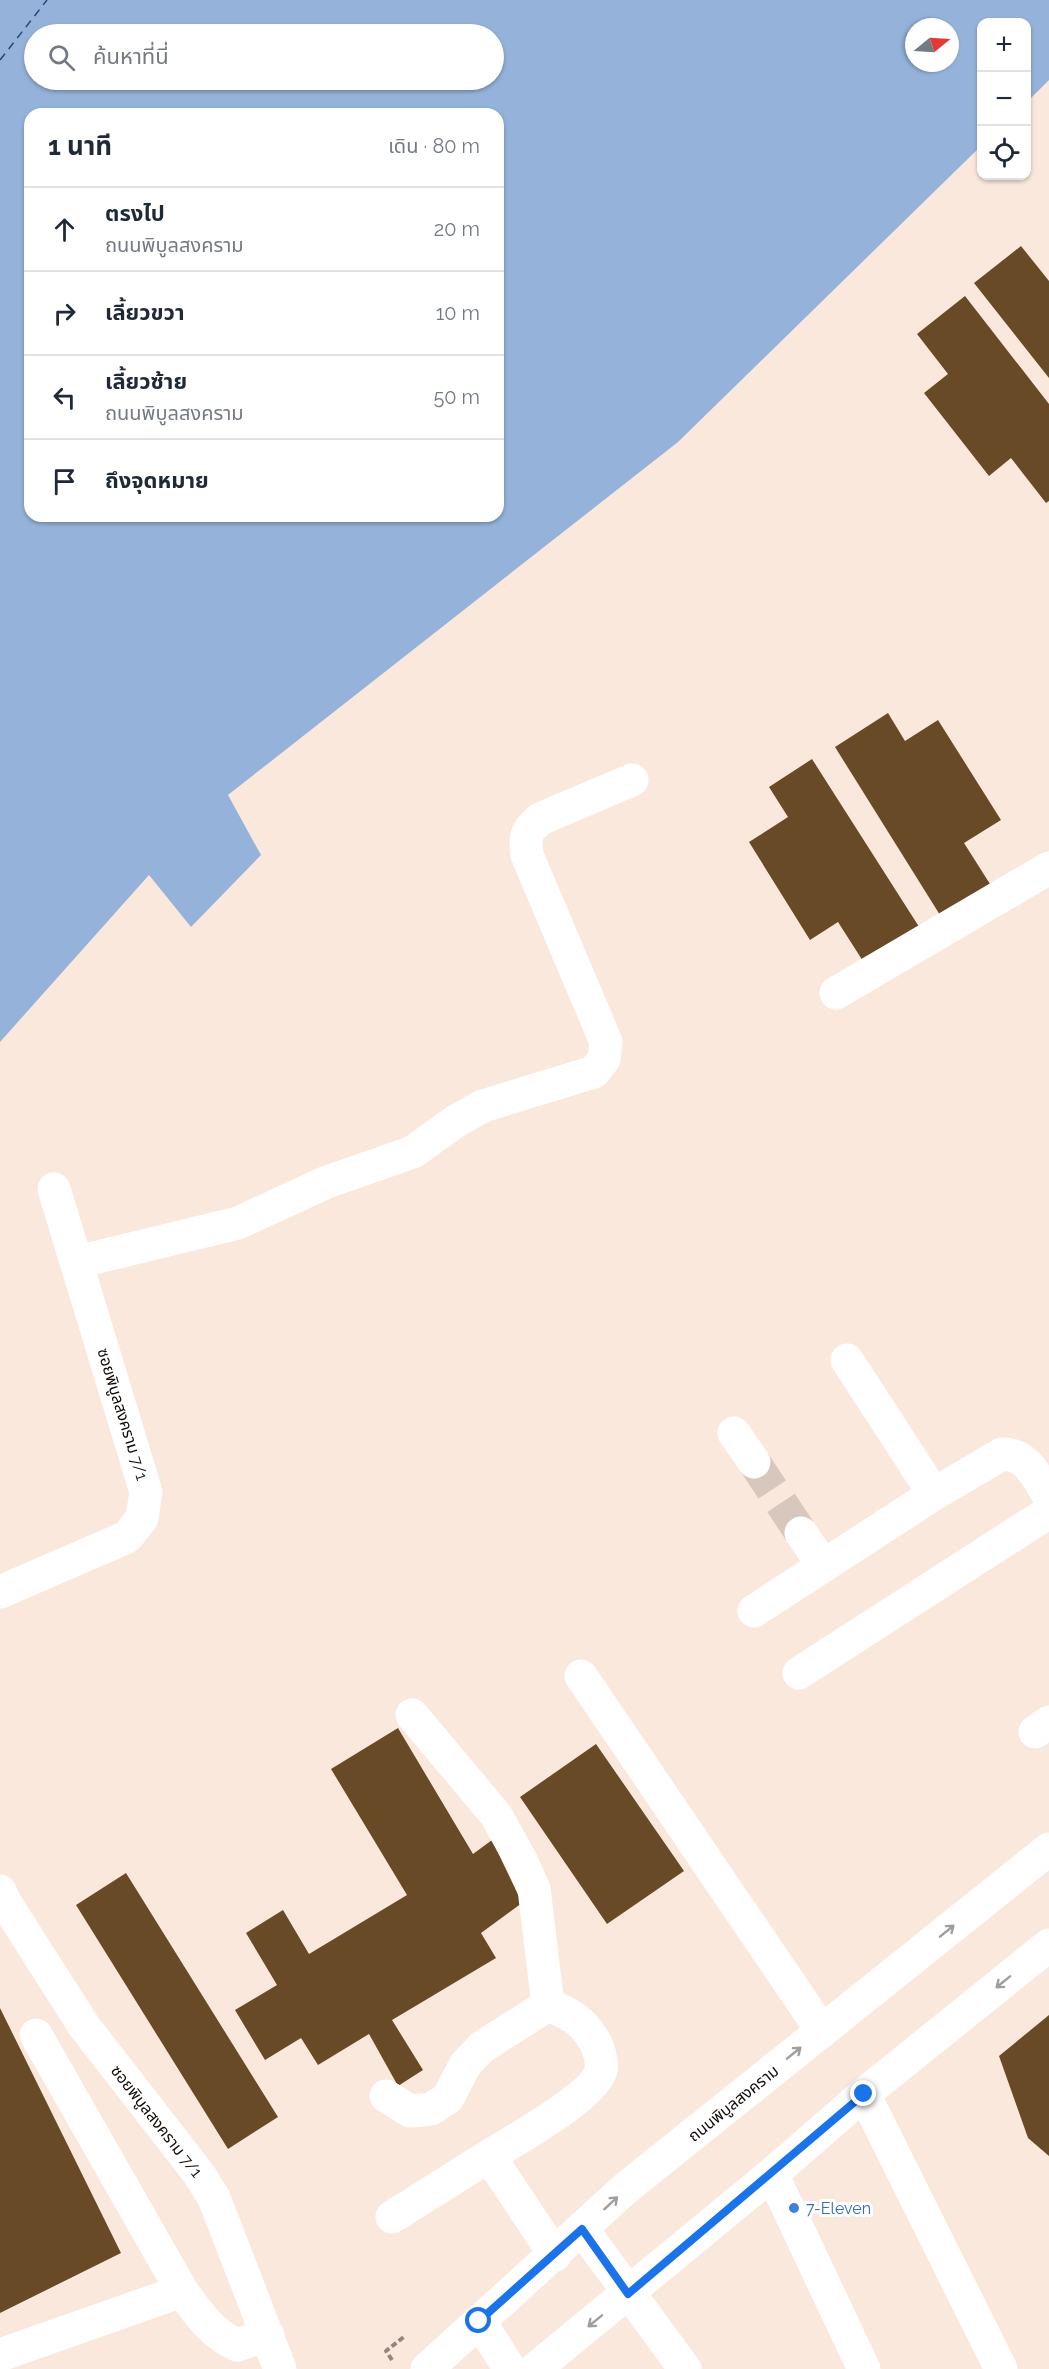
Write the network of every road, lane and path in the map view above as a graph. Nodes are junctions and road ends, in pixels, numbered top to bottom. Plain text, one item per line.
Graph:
1 (632, 780) dead end
2 (1049, 868) edge
3 (836, 993) dead end
4 (54, 1189) dead end
5 (77, 1262) junction
6 (847, 1360) dead end
7 (734, 1433) dead end
8 (754, 1462) tunnel mouth
9 (934, 1494) junction
10 (1049, 1496) edge
11 (1049, 1512) edge
12 (801, 1533) tunnel mouth
13 (823, 1565) junction
14 (0, 1592) edge
15 (754, 1611) dead end
16 (799, 1673) dead end
17 (581, 1676) dead end
18 (412, 1715) dead end
19 (1049, 1849) edge
20 (0, 1891) edge
21 (1049, 1945) edge
22 (548, 2005) junction
23 (822, 2031) junction
24 (36, 2035) dead end
25 (864, 2094) junction
26 (386, 2096) dead end
27 (489, 2156) junction
28 (772, 2174) junction
29 (392, 2217) dead end
30 (582, 2229) junction
31 (555, 2254) junction
32 (182, 2291) junction
33 (628, 2294) junction
34 (479, 2321) junction
35 (268, 2336) junction
36 (0, 2355) edge
37 (280, 2369) edge
38 (427, 2369) edge
39 (510, 2369) edge
40 (535, 2369) edge
41 (685, 2369) edge
42 (864, 2369) edge
43 (1001, 2369) edge

1 - 5 street
2 - 3 street
4 - 5 street, ซอยพิบูลสงคราม 7/1
5 - 14 street, ซอยพิบูลสงคราม 7/1
6 - 9 street
7 - 8 street
9 - 10 street
9 - 13 street
11 - 16 street
12 - 13 street
13 - 15 street
17 - 23 street
18 - 22 street
23 -> 19 street, ถนนพิบูลสงคราม
20 - 35 street, ซอยพิบูลสงคราม 7/1
21 -> 25 street
22 - 26 street
22 - 27 street
30 -> 23 street, ถนนพิบูลสงคราม
24 - 32 street
25 - 28 street
25 - 43 street
27 - 29 street
27 - 31 street
28 - 33 street
28 - 42 street
30 - 31 street, ถนนพิบูลสงคราม
30 - 33 street
31 - 34 street, ถนนพิบูลสงคราม
32 - 35 street
32 - 36 street
33 -> 40 street
33 - 41 street
34 - 38 street, ถนนพิบูลสงคราม
34 - 39 street
35 - 37 street, ซอยพิบูลสงคราม 7/1

